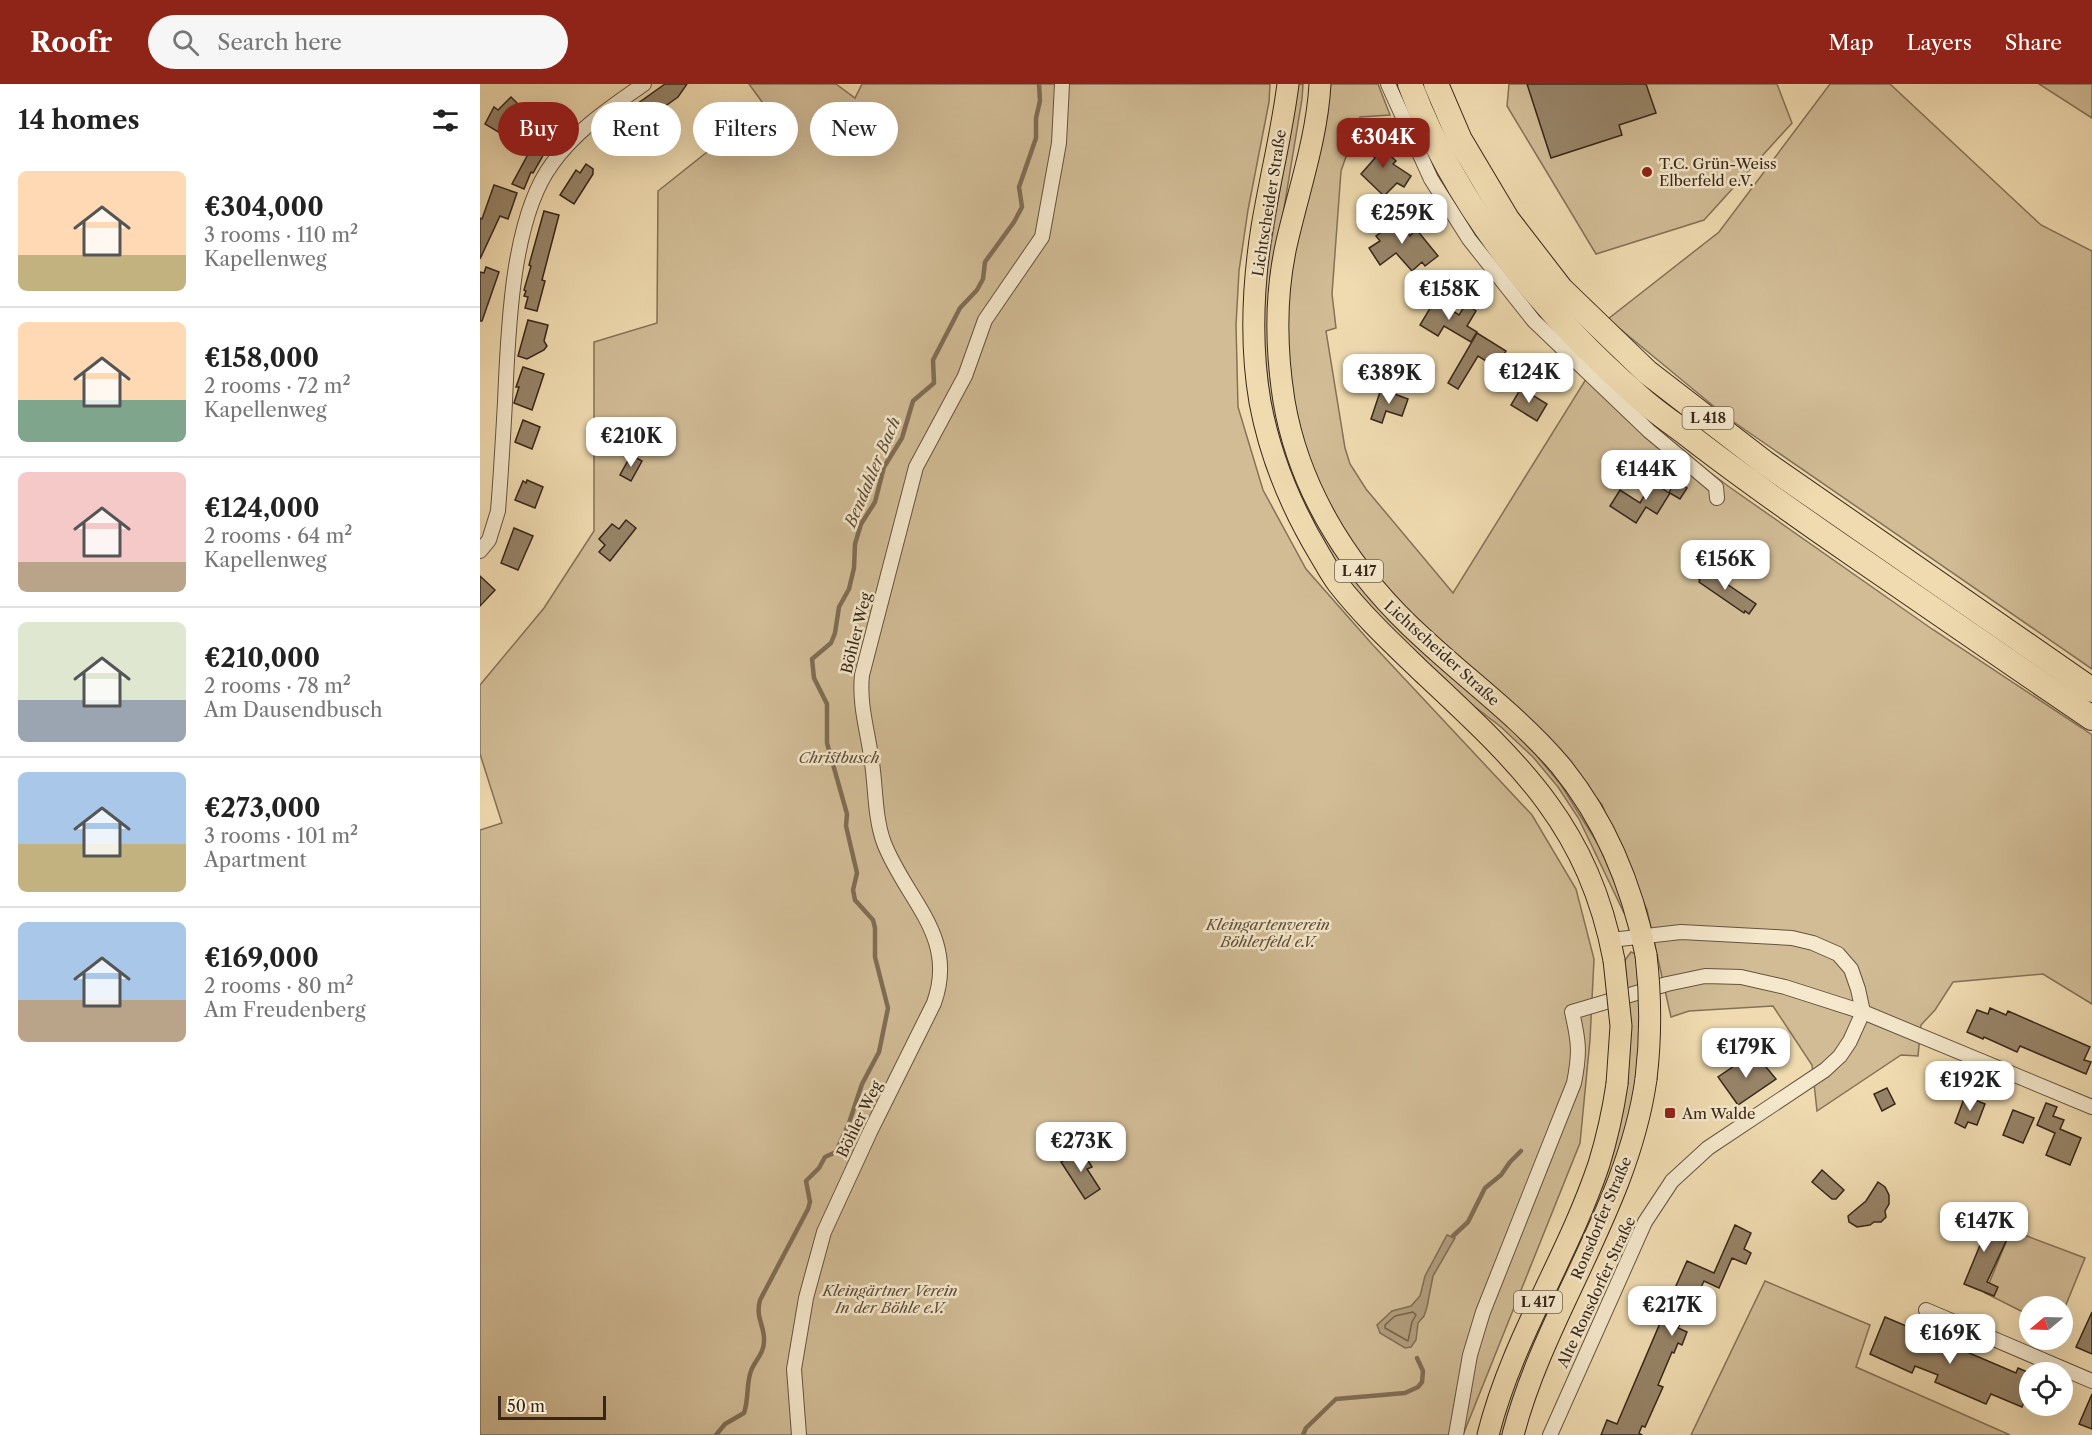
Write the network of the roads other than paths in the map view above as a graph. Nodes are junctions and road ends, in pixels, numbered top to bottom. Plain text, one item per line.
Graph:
1 (644, 84) edge
2 (1062, 84) edge
3 (1288, 84) edge
4 (1320, 84) edge
5 (1388, 84) edge
6 (1410, 84) edge
7 (1436, 84) edge
8 (1717, 498) dead end
9 (480, 551) edge
10 (2092, 690) edge
11 (2092, 718) edge
12 (1644, 946) junction
13 (1612, 950) junction
14 (1863, 1012) junction
15 (2092, 1107) edge
16 (1926, 1310) dead end
17 (2092, 1381) edge
18 (799, 1435) edge
19 (1456, 1435) edge
20 (1488, 1435) edge
21 (1512, 1435) edge
22 (1550, 1435) edge

1 - 9 street
2 - 18 street, Böhler Weg
3 - 13 main road, Lichtscheider Straße / L 417
4 - 12 main road, Lichtscheider Straße / L 417
5 - 8 street
6 - 11 highway, L 418
7 - 10 highway, L 418
12 - 13 street
12 - 14 street
12 - 21 main road, Ronsdorfer Straße / L 417, bridge
13 - 20 main road, Ronsdorfer Straße / L 417, bridge
14 - 15 street
14 - 19 street
14 - 22 street, Alte Ronsdorfer Straße
16 - 17 street

